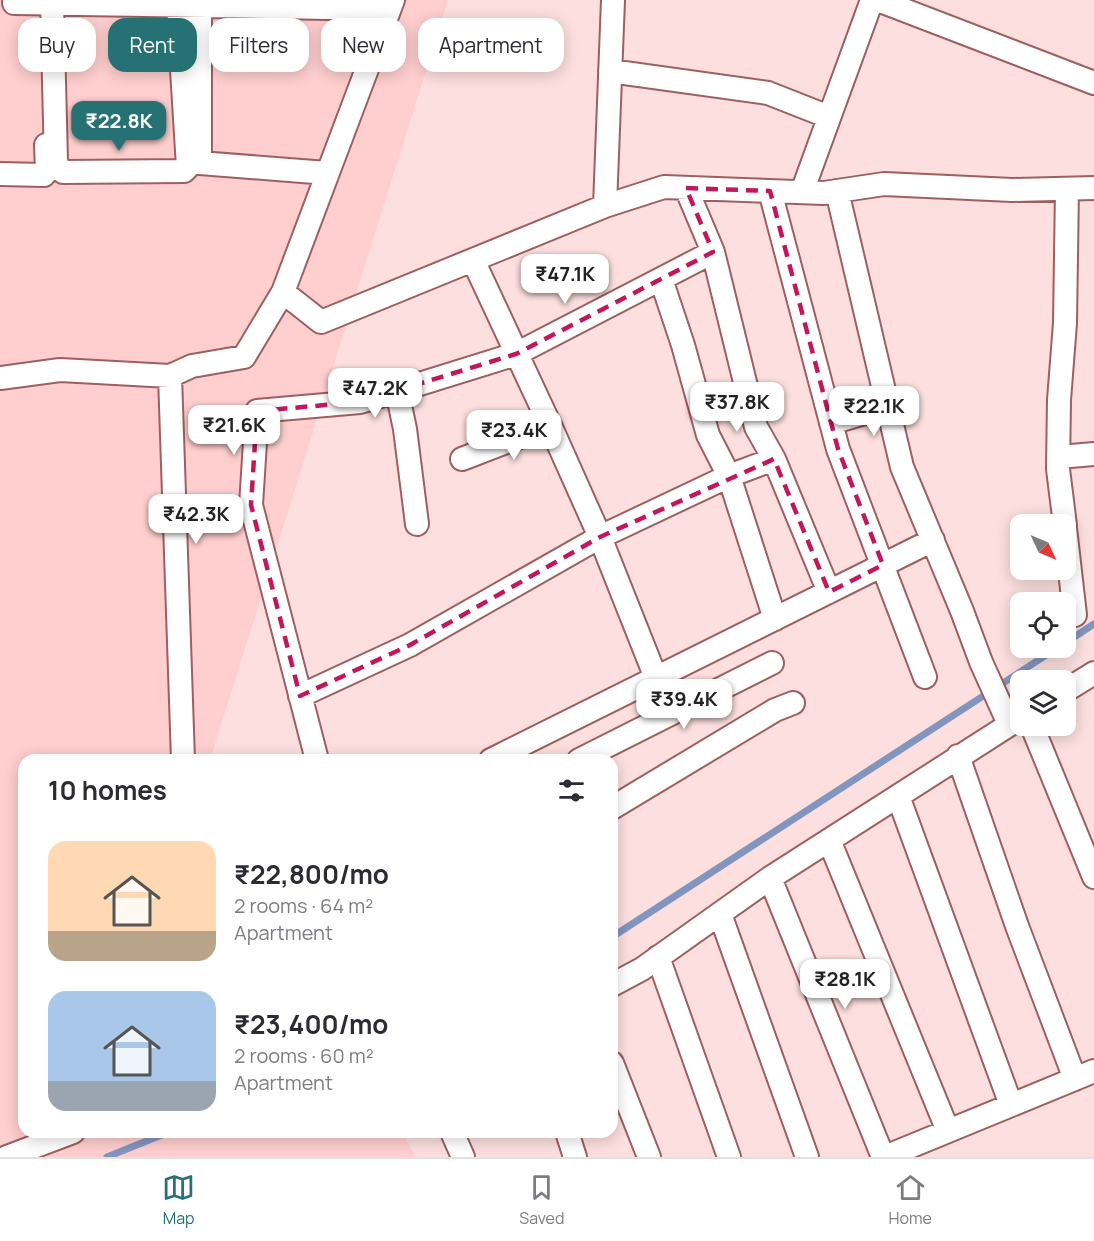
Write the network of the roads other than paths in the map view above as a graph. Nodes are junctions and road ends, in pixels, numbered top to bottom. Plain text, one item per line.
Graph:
1 (613, 0) edge
2 (872, 0) edge
3 (878, 0) edge
4 (9, 2) edge
5 (46, 2) junction
6 (189, 5) junction
7 (391, 5) edge
8 (610, 71) junction
9 (1094, 83) edge
10 (829, 117) junction
11 (327, 173) junction
12 (0, 174) edge
13 (686, 188) junction
14 (1094, 188) edge
15 (1067, 189) junction
16 (770, 191) junction
17 (837, 191) junction
18 (802, 192) junction
19 (605, 206) junction
20 (713, 252) junction
21 (473, 260) junction
22 (661, 279) junction
23 (283, 292) junction
24 (516, 354) junction
25 (170, 376) junction
26 (0, 378) edge
27 (397, 391) junction
28 (888, 406) junction
29 (831, 423) junction
30 (550, 425) junction
31 (1094, 454) edge
32 (1059, 457) junction
33 (462, 459) dead end
34 (774, 459) junction
35 (729, 476) junction
36 (1063, 514) edge
37 (417, 524) dead end
38 (600, 537) junction
39 (933, 540) junction
40 (883, 565) junction
41 (829, 592) junction
42 (775, 618) junction
43 (771, 663) dead end
44 (1094, 673) edge
45 (925, 677) dead end
46 (656, 678) junction
47 (1076, 684) edge
48 (300, 696) junction
49 (793, 703) dead end
50 (1010, 712) edge
51 (1010, 724) edge
52 (1036, 736) edge
53 (183, 754) edge
54 (314, 754) edge
55 (503, 754) edge
56 (591, 754) edge
57 (958, 756) junction
58 (898, 795) junction
59 (618, 804) edge
60 (829, 840) junction
61 (1094, 878) edge
62 (770, 879) junction
63 (720, 914) junction
64 (658, 957) junction
65 (618, 982) edge
66 (1085, 1075) edge
67 (618, 1078) edge
68 (1011, 1105) junction
69 (948, 1131) junction
70 (57, 1138) edge
71 (455, 1138) edge
72 (569, 1138) edge
73 (7, 1157) edge
74 (463, 1157) edge
75 (575, 1157) edge
76 (649, 1157) edge
77 (729, 1157) edge
78 (807, 1157) edge
79 (884, 1157) edge

1 - 8 street
2 - 10 street
3 - 9 street
4 - 5 street
5 - 6 street
5 - 6 street
5 - 12 street
6 - 7 street
6 - 11 street
7 - 11 street
8 - 10 street
8 - 19 street
10 - 18 street
11 - 23 street
13 - 16 street
13 - 19 street
13 - 20 street
14 - 15 street
15 - 17 street
15 - 32 street
16 - 18 street
16 - 29 street
17 - 18 street
17 - 28 street
19 - 21 street
20 - 22 street
20 - 34 street
21 - 23 street
21 - 24 street
22 - 24 street
22 - 35 street
23 - 25 street
24 - 27 street
24 - 30 street
25 - 26 street
25 - 53 street
27 - 37 street
27 - 48 street
28 - 29 street
28 - 39 street
29 - 40 street
30 - 33 street
30 - 38 street
31 - 32 street
32 - 36 street
34 - 35 street
34 - 41 street
35 - 38 street
35 - 42 street
38 - 46 street
38 - 48 street
39 - 40 street
39 - 50 street
40 - 41 street
40 - 45 street
41 - 42 street
42 - 46 street
43 - 56 street
44 - 47 street
46 - 55 street
48 - 54 street
49 - 59 street
51 - 57 street
52 - 61 street
57 - 58 street
57 - 66 street
58 - 60 street
58 - 68 street
60 - 62 street
60 - 69 street
62 - 63 street
62 - 79 street
63 - 64 street
63 - 78 street
64 - 65 street
64 - 77 street
66 - 68 street
67 - 76 street
68 - 69 street
69 - 79 street
70 - 73 street
71 - 74 street
72 - 75 street

